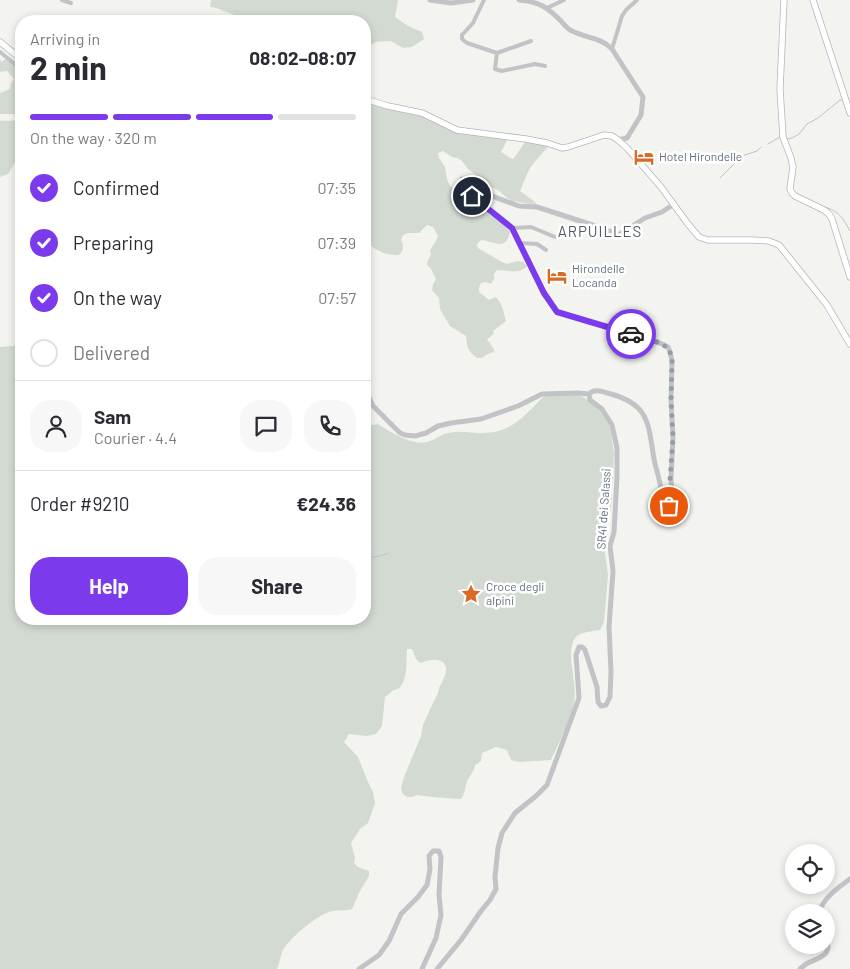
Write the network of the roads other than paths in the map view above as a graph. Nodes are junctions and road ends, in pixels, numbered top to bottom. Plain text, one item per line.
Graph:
1 (62, 0) edge
2 (430, 0) edge
3 (473, 0) edge
4 (484, 0) edge
5 (519, 0) edge
6 (564, 0) edge
7 (638, 0) edge
8 (784, 0) edge
9 (813, 0) edge
10 (71, 3) dead end
11 (547, 8) junction
12 (0, 42) edge
13 (532, 42) dead end
14 (612, 49) junction
15 (0, 52) edge
16 (497, 53) junction
17 (15, 54) edge
18 (15, 63) edge
19 (545, 66) dead end
20 (371, 101) edge
21 (850, 113) edge
22 (618, 140) junction
23 (674, 204) junction
24 (512, 228) junction
25 (555, 237) dead end
26 (519, 244) junction
27 (546, 250) dead end
28 (850, 277) edge
29 (850, 344) edge
30 (589, 394) junction
31 (371, 400) edge
32 (850, 879) edge
33 (822, 904) edge
34 (826, 954) edge
35 (359, 969) edge
36 (422, 969) edge
37 (437, 969) edge
38 (800, 969) edge

1 - 10 street
2 - 3 street
4 - 16 street
5 - 11 street
6 - 11 street
7 - 14 street
8 - 28 main road
9 - 21 main road
11 - 14 street
12 - 17 main road
13 - 16 street
14 - 22 street
15 - 18 street
16 - 19 street
20 - 22 main road
22 - 23 main road
23 - 24 street
23 - 29 main road
24 - 25 street
24 - 26 street
26 - 27 street
26 - 30 street
30 - 31 street
30 - 37 street, SR41 dei Salassi
32 - 33 street
34 - 38 street
35 - 36 street

